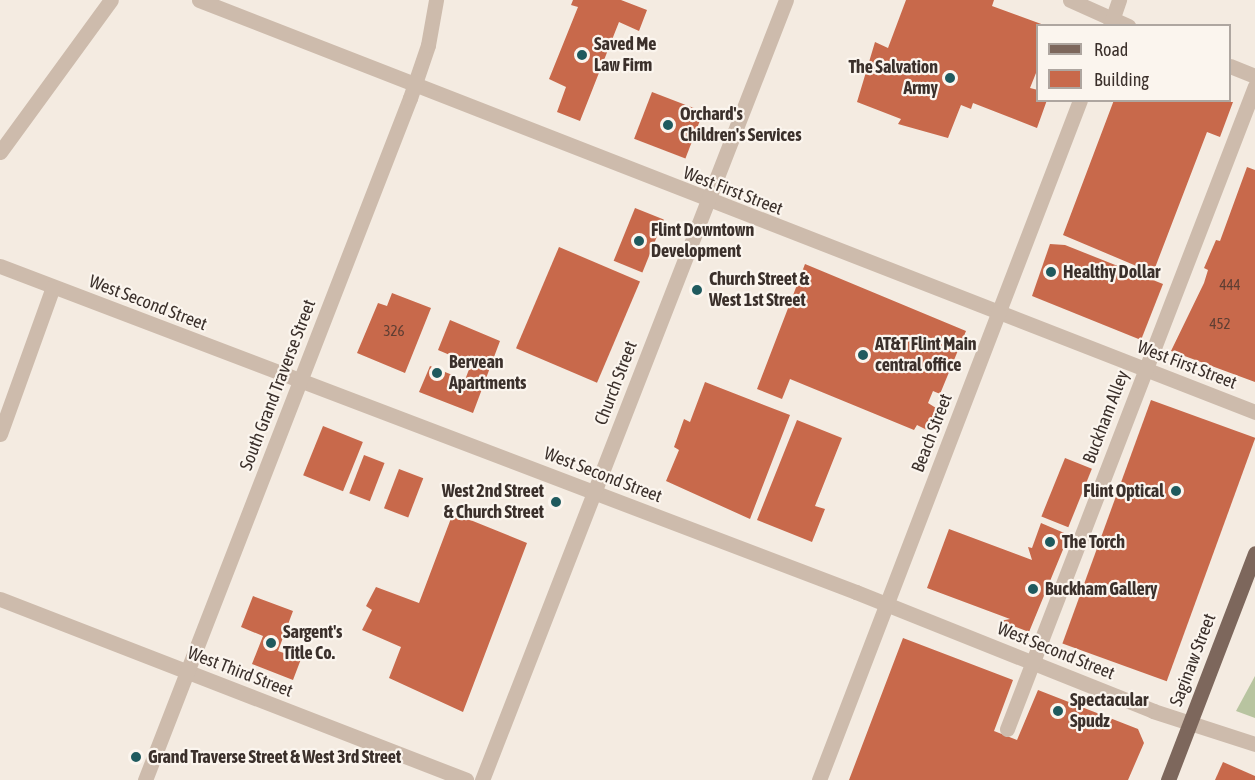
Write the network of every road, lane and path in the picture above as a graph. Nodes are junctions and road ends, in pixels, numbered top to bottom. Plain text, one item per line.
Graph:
1 (111, 0) edge
2 (200, 0) edge
3 (436, 0) edge
4 (786, 0) edge
5 (1070, 0) edge
6 (1119, 0) edge
7 (1111, 22) edge
8 (1231, 66) edge
9 (1255, 76) edge
10 (415, 86) junction
11 (1255, 86) edge
12 (1079, 102) edge
13 (0, 152) edge
14 (707, 202) junction
15 (0, 266) edge
16 (53, 287) junction
17 (999, 313) junction
18 (1145, 370) junction
19 (300, 381) junction
20 (1255, 412) edge
21 (0, 434) edge
22 (595, 492) junction
23 (1255, 553) edge
24 (0, 599) edge
25 (887, 604) junction
26 (1032, 662) junction
27 (187, 673) junction
28 (1190, 722) junction
29 (1007, 729) dead end
30 (1255, 744) edge
31 (145, 780) edge
32 (466, 780) edge
33 (482, 780) edge
34 (819, 780) edge
35 (1168, 780) edge

1 - 13 street
2 - 10 street, West First Street
3 - 10 street, South Grand Traverse Street
4 - 14 street, Church Street
5 - 7 street
6 - 7 street
8 - 9 street
10 - 14 street, West First Street
10 - 19 street, South Grand Traverse Street
11 - 18 street, Buckham Alley
12 - 17 street, Beach Street
14 - 17 street, West First Street
14 - 22 street, Church Street
15 - 16 street, West Second Street
16 - 19 street, West Second Street
16 - 21 street
17 - 18 street, West First Street
17 - 25 street, Beach Street
18 - 20 street, West First Street
18 - 26 street, Buckham Alley
19 - 22 street, West Second Street
19 - 27 street, South Grand Traverse Street
22 - 25 street, West Second Street
22 - 33 street, Church Street
23 - 28 main road, Saginaw Street
24 - 27 street, West Third Street
25 - 26 street, West Second Street
25 - 34 street, Beach Street
26 - 28 street, West Second Street
26 - 29 street, Buckham Alley
27 - 31 street, South Grand Traverse Street
27 - 32 street, West Third Street
28 - 30 street, West Second Street
28 - 35 main road, Saginaw Street

